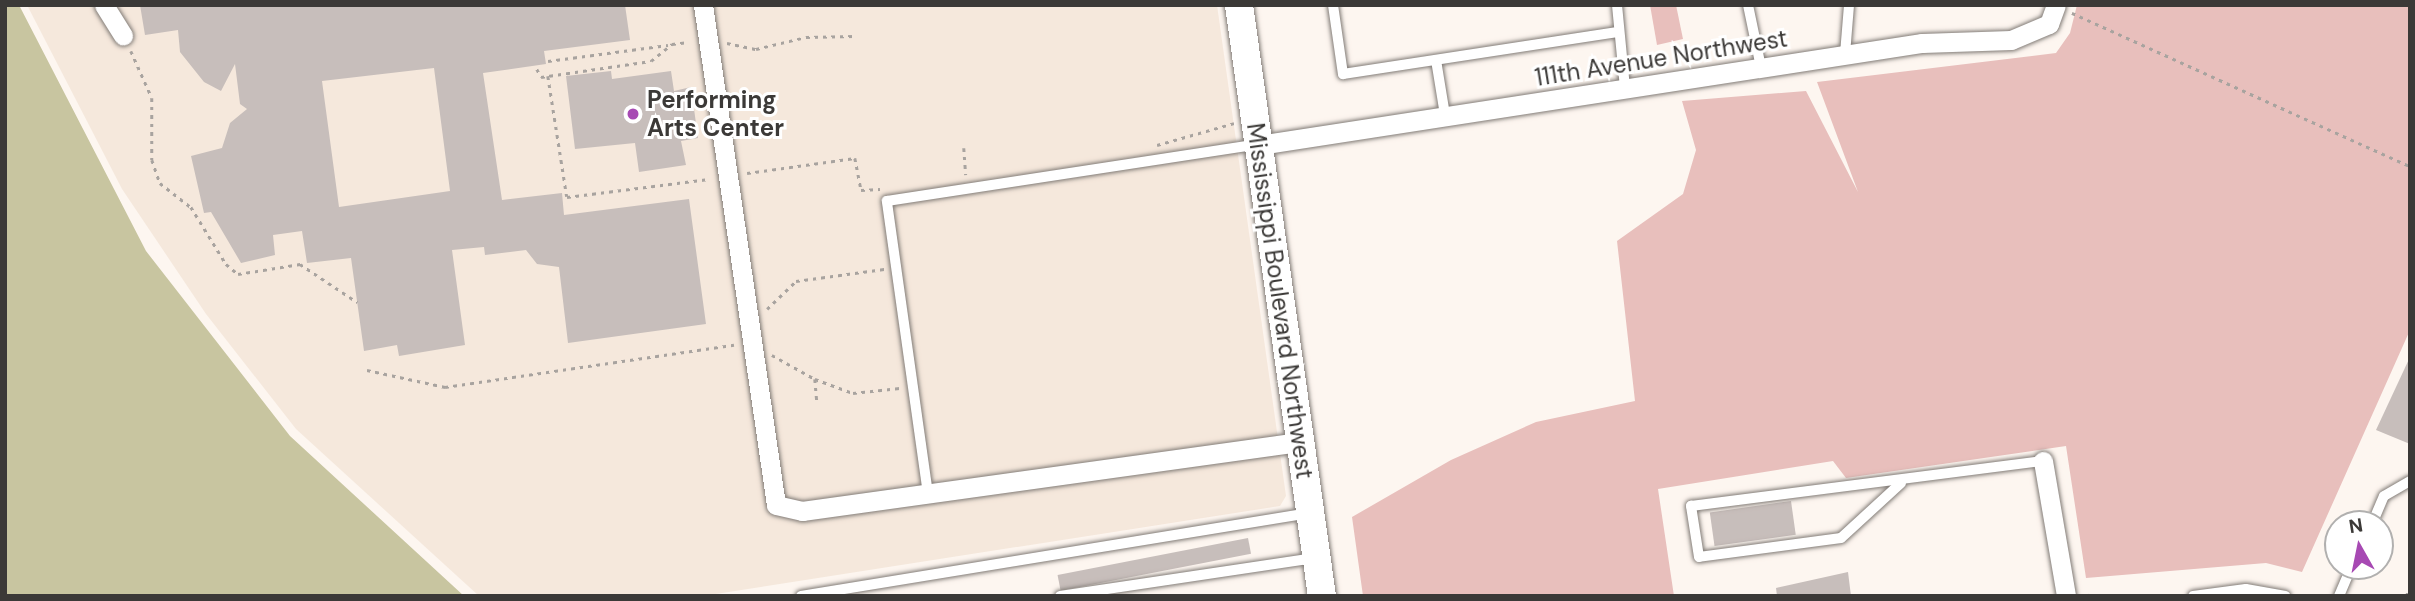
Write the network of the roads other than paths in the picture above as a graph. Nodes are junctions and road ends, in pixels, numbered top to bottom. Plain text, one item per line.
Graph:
1 (104, 5) edge
2 (703, 5) edge
3 (1239, 5) edge
4 (1333, 5) edge
5 (1617, 5) edge
6 (1748, 5) edge
7 (1849, 5) edge
8 (2056, 5) edge
9 (1616, 32) junction
10 (123, 36) road end
11 (1845, 54) junction
12 (1436, 60) junction
13 (1761, 68) junction
14 (1625, 88) junction
15 (1445, 115) junction
16 (1259, 145) junction
17 (1299, 442) junction
18 (2043, 461) joint
19 (2410, 481) edge
20 (1901, 483) junction
21 (928, 494) junction
22 (2378, 510) edge
23 (1310, 513) junction
24 (1317, 557) junction
25 (845, 592) edge
26 (801, 596) edge
27 (1060, 596) edge
28 (1322, 596) edge
29 (2066, 596) edge
30 (2193, 596) edge
31 (2285, 596) edge

1 - 10 street
2 - 21 street
3 - 16 street, Mississippi Boulevard Northwest
4 - 12 lane
5 - 9 lane
6 - 13 lane
7 - 11 lane
8 - 11 street, 111th Avenue Northwest
9 - 12 lane
9 - 14 lane
11 - 13 street, 111th Avenue Northwest
12 - 15 lane
13 - 14 street, 111th Avenue Northwest
14 - 15 street, 111th Avenue Northwest
15 - 16 street, 111th Avenue Northwest
16 - 17 street, Mississippi Boulevard Northwest
16 - 21 lane
17 - 21 street
17 - 23 street, Mississippi Boulevard Northwest
18 - 20 lane
18 - 29 street
19 - 22 lane
20 - 20 lane
23 - 24 street, Mississippi Boulevard Northwest
23 - 25 lane
24 - 27 lane
24 - 28 street, Mississippi Boulevard Northwest
25 - 26 lane
30 - 31 lane

